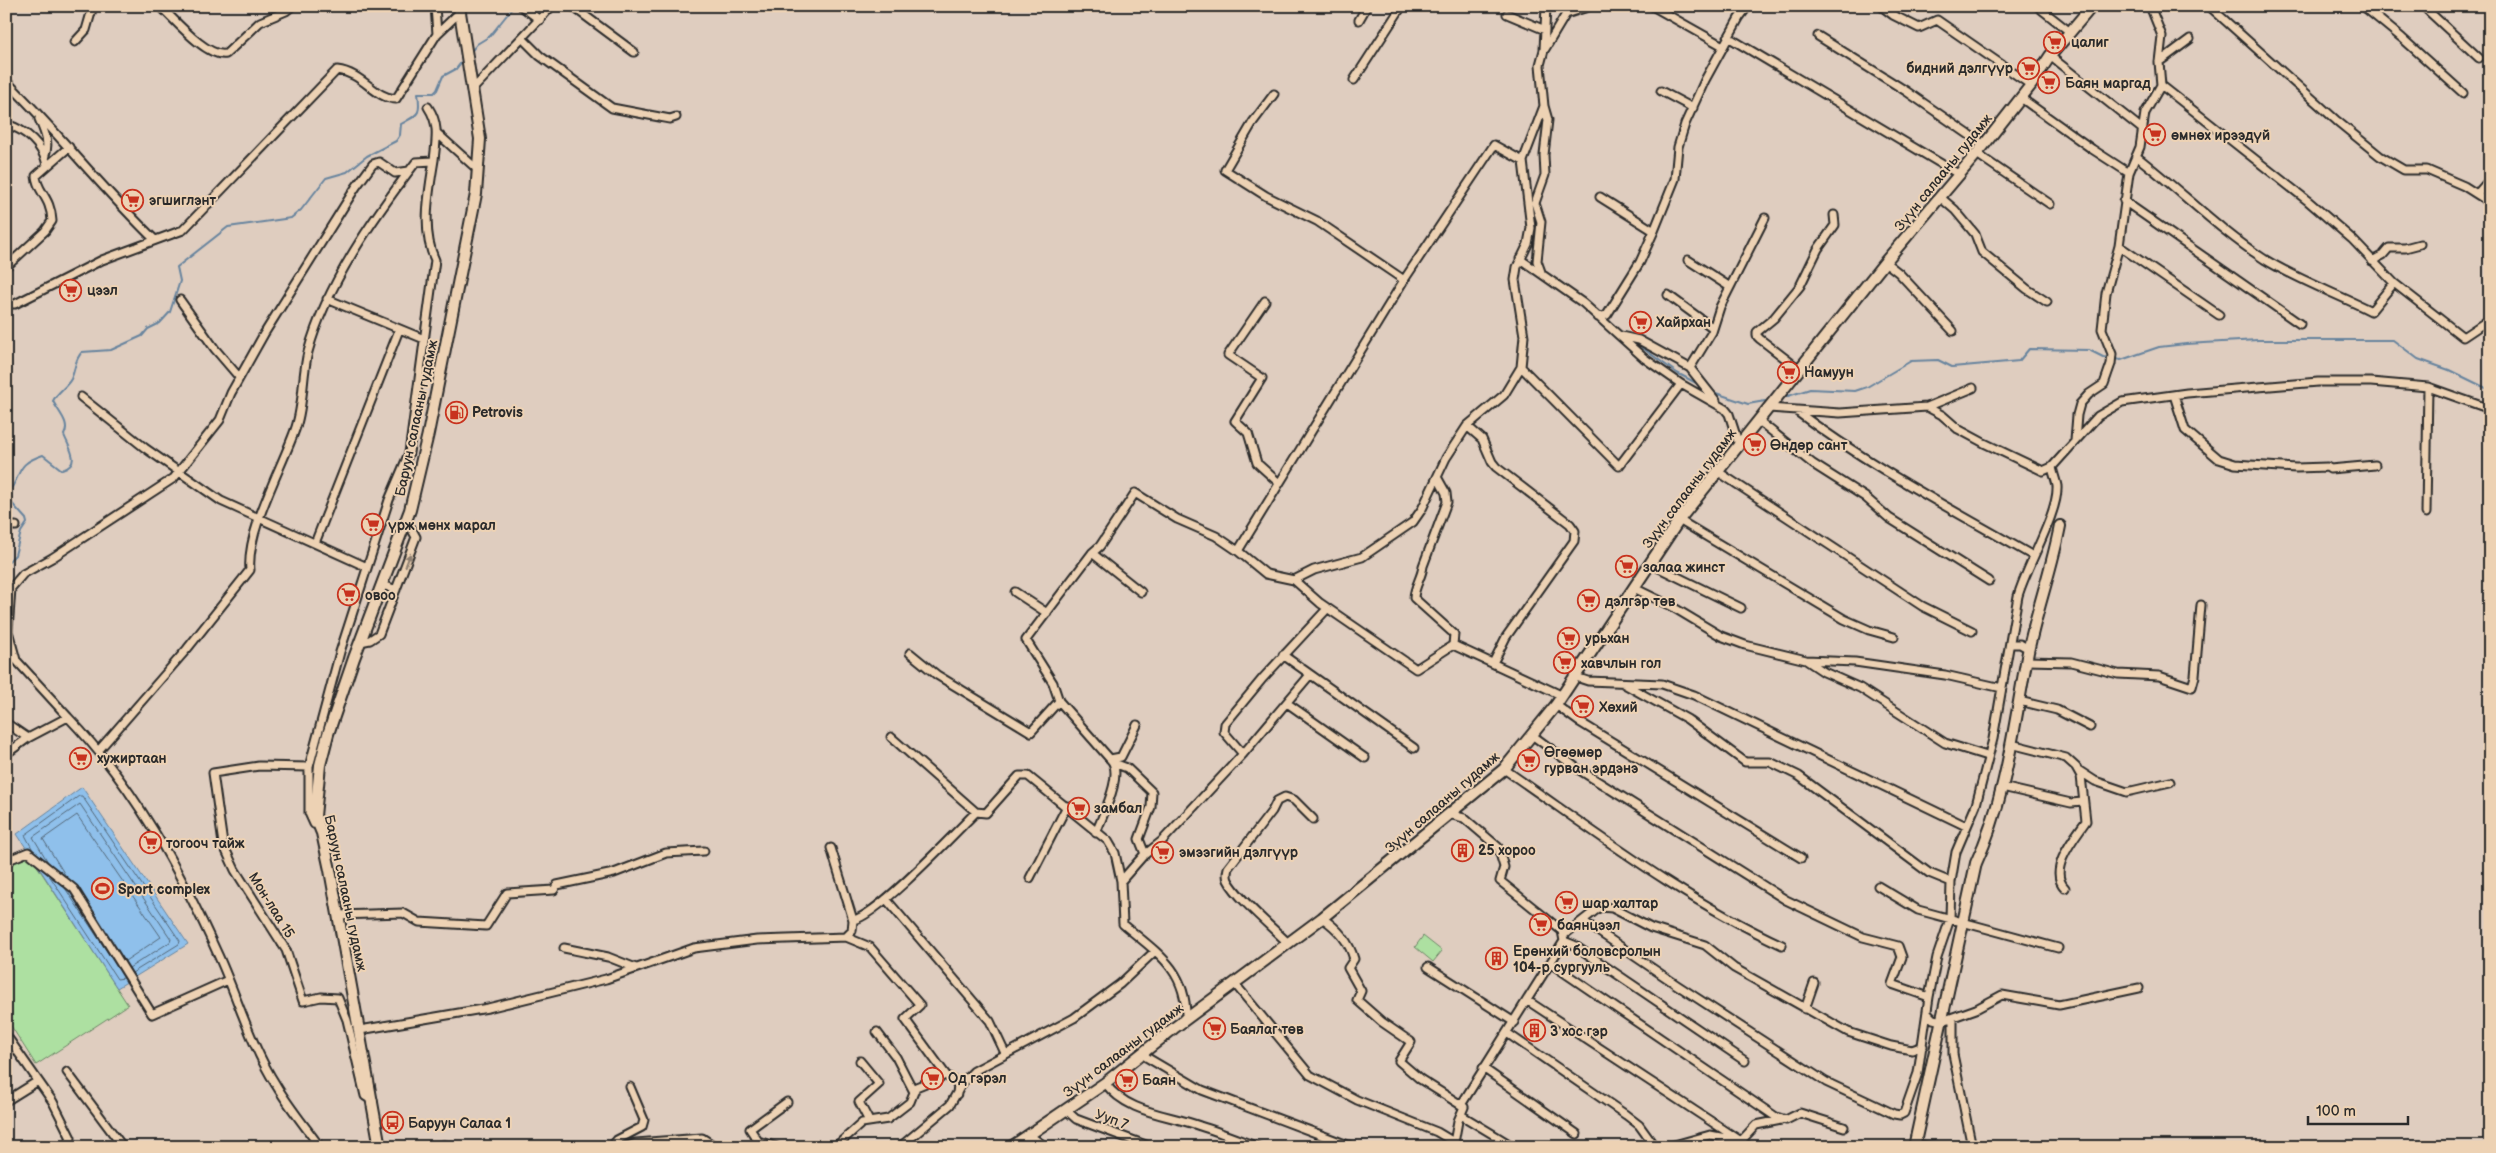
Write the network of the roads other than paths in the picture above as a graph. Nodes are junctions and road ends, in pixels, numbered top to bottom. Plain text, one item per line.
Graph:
1 (93, 6) edge
2 (160, 6) edge
3 (292, 6) edge
4 (435, 6) edge
5 (521, 6) edge
6 (552, 6) edge
7 (572, 6) edge
8 (1367, 6) edge
9 (1402, 6) edge
10 (1546, 6) edge
11 (1566, 6) edge
12 (1591, 6) edge
13 (1652, 6) edge
14 (1748, 6) edge
15 (1881, 6) edge
16 (2037, 6) edge
17 (2092, 6) edge
18 (2150, 6) edge
19 (2209, 6) edge
20 (2363, 6) edge
21 (2424, 6) edge
22 (459, 9) edge
23 (1507, 14) dead end
24 (1566, 14) junction
25 (540, 20) junction
26 (1359, 20) dead end
27 (1545, 30) junction
28 (2070, 32) junction
29 (438, 34) junction
30 (1728, 36) junction
31 (1818, 36) dead end
32 (522, 38) junction
33 (2190, 39) dead end
34 (74, 42) dead end
35 (1723, 46) junction
36 (1544, 50) junction
37 (634, 52) dead end
38 (2050, 56) junction
39 (2479, 58) dead end
40 (2159, 62) junction
41 (1354, 80) dead end
42 (6, 81) edge
43 (2031, 85) junction
44 (2161, 85) junction
45 (472, 90) junction
46 (1660, 91) dead end
47 (2463, 93) dead end
48 (1274, 94) dead end
49 (2021, 98) junction
50 (1544, 106) junction
51 (428, 107) dead end
52 (1693, 108) junction
53 (36, 114) junction
54 (676, 117) dead end
55 (6, 124) edge
56 (2142, 129) junction
57 (438, 134) junction
58 (1984, 145) junction
59 (69, 147) junction
60 (1977, 154) junction
61 (45, 155) junction
62 (2136, 156) junction
63 (433, 161) junction
64 (1523, 162) junction
65 (48, 166) junction
66 (478, 170) junction
67 (409, 171) junction
68 (2129, 173) junction
69 (1960, 175) junction
70 (2490, 180) edge
71 (2477, 194) junction
72 (1600, 197) dead end
73 (1941, 198) junction
74 (2124, 201) junction
75 (2050, 204) dead end
76 (2490, 206) edge
77 (1834, 215) dead end
78 (1765, 218) dead end
79 (1654, 231) junction
80 (155, 240) junction
81 (2420, 244) dead end
82 (2119, 246) junction
83 (1520, 259) junction
84 (1688, 260) dead end
85 (2372, 261) junction
86 (1885, 262) junction
87 (6, 266) edge
88 (1541, 272) junction
89 (1404, 280) junction
90 (2394, 284) junction
91 (1730, 287) junction
92 (1668, 295) dead end
93 (328, 299) junction
94 (180, 300) dead end
95 (1265, 301) dead end
96 (2047, 302) dead end
97 (6, 304) edge
98 (2219, 315) dead end
99 (1598, 318) junction
100 (2490, 319) edge
101 (2300, 324) dead end
102 (1713, 328) junction
103 (399, 330) junction
104 (1953, 331) dead end
105 (1621, 336) junction
106 (424, 339) junction
107 (1521, 367) junction
108 (1690, 368) junction
109 (1799, 369) junction
110 (239, 377) junction
111 (1681, 384) junction
112 (2428, 386) junction
113 (1973, 388) dead end
114 (2174, 395) junction
115 (80, 397) dead end
116 (1718, 403) junction
117 (1771, 405) junction
118 (1927, 407) junction
119 (2490, 409) edge
120 (1794, 410) junction
121 (1759, 421) junction
122 (1467, 426) junction
123 (2075, 441) junction
124 (1739, 445) junction
125 (2375, 464) dead end
126 (2052, 467) junction
127 (1717, 471) junction
128 (178, 472) junction
129 (1437, 477) junction
130 (1279, 483) junction
131 (2426, 514) dead end
132 (260, 518) junction
133 (406, 519) junction
134 (1679, 520) junction
135 (6, 526) edge
136 (16, 526) dead end
137 (2060, 526) dead end
138 (315, 543) junction
139 (1238, 550) junction
140 (1092, 553) junction
141 (2033, 556) junction
142 (1650, 563) junction
143 (367, 567) junction
144 (1294, 580) junction
145 (1989, 581) dead end
146 (381, 584) junction
147 (1634, 588) junction
148 (396, 590) junction
149 (1015, 592) dead end
150 (1141, 592) dead end
151 (2201, 605) dead end
152 (1741, 608) dead end
153 (1328, 609) junction
154 (1047, 613) junction
155 (1972, 631) dead end
156 (1894, 637) dead end
157 (360, 642) junction
158 (2010, 644) junction
159 (1452, 645) junction
160 (2029, 649) junction
161 (910, 653) dead end
162 (1283, 656) junction
163 (1806, 660) junction
164 (2027, 661) junction
165 (1493, 663) junction
166 (1309, 676) junction
167 (1576, 677) junction
168 (1621, 683) junction
169 (2002, 688) junction
170 (1563, 696) junction
171 (1059, 701) junction
172 (2019, 701) junction
173 (1287, 703) junction
174 (1556, 706) junction
175 (68, 717) junction
176 (6, 722) edge
177 (1137, 725) dead end
178 (2090, 727) dead end
179 (1532, 735) junction
180 (891, 737) dead end
181 (28, 738) junction
182 (2011, 744) junction
183 (1414, 748) dead end
184 (99, 750) junction
185 (6, 754) edge
186 (1243, 754) junction
187 (1988, 756) junction
188 (1365, 758) dead end
189 (1112, 761) junction
190 (308, 767) junction
191 (1504, 769) junction
192 (2078, 770) junction
193 (2170, 782) dead end
194 (2002, 787) junction
195 (2083, 802) junction
196 (1067, 806) junction
197 (976, 812) junction
198 (1448, 814) junction
199 (1313, 819) dead end
200 (1966, 826) junction
201 (1096, 832) junction
202 (830, 848) dead end
203 (704, 851) dead end
204 (326, 852) junction
205 (1145, 854) junction
206 (1801, 858) dead end
207 (6, 861) edge
208 (1030, 878) dead end
209 (1121, 881) junction
210 (1952, 882) junction
211 (1878, 886) dead end
212 (2065, 888) dead end
213 (886, 899) junction
214 (338, 915) junction
215 (1322, 918) junction
216 (853, 920) junction
217 (1950, 920) junction
218 (1583, 921) junction
219 (1964, 921) junction
220 (846, 937) junction
221 (1564, 938) junction
222 (1288, 943) junction
223 (1782, 945) dead end
224 (564, 948) dead end
225 (2058, 948) dead end
226 (1155, 951) junction
227 (1550, 963) junction
228 (1428, 966) dead end
229 (636, 968) junction
230 (228, 980) junction
231 (1814, 983) dead end
232 (1235, 984) junction
233 (2139, 988) dead end
234 (1929, 997) junction
235 (1528, 1001) junction
236 (1805, 1009) junction
237 (1928, 1014) junction
238 (1953, 1018) junction
239 (1514, 1022) junction
240 (1942, 1022) junction
241 (1174, 1028) junction
242 (360, 1030) junction
243 (877, 1032) dead end
244 (1507, 1033) junction
245 (6, 1035) edge
246 (9, 1044) edge
247 (1923, 1046) junction
248 (1005, 1053) junction
249 (1141, 1054) junction
250 (860, 1061) dead end
251 (1745, 1062) dead end
252 (1483, 1068) junction
253 (67, 1072) dead end
254 (946, 1075) junction
255 (38, 1081) junction
256 (1105, 1083) junction
257 (630, 1088) dead end
258 (914, 1092) junction
259 (957, 1094) junction
260 (6, 1101) edge
261 (373, 1102) junction
262 (787, 1102) dead end
263 (1461, 1105) junction
264 (1066, 1110) junction
265 (1462, 1115) junction
266 (1781, 1120) junction
267 (869, 1121) junction
268 (1844, 1127) dead end
269 (1577, 1134) dead end
270 (1029, 1135) junction
271 (1741, 1141) junction
272 (693, 1143) edge
273 (1454, 1143) junction
274 (1654, 1145) edge
275 (1914, 1146) edge
276 (67, 1147) edge
277 (123, 1147) edge
278 (320, 1147) edge
279 (380, 1147) edge
280 (429, 1147) edge
281 (456, 1147) edge
282 (611, 1147) edge
283 (624, 1147) edge
284 (716, 1147) edge
285 (776, 1147) edge
286 (834, 1147) edge
287 (900, 1147) edge
288 (1012, 1147) edge
289 (1046, 1147) edge
290 (1152, 1147) edge
291 (1258, 1147) edge
292 (1353, 1147) edge
293 (1462, 1147) edge
294 (1514, 1147) edge
295 (1667, 1147) edge
296 (1750, 1147) edge
297 (1934, 1147) edge
298 (1972, 1147) edge

1 - 34 street
2 - 3 street
4 - 29 street
5 - 25 street
6 - 25 street
7 - 37 street
8 - 26 street
9 - 41 street
10 - 27 street
11 - 24 street
12 - 24 street
13 - 35 street
14 - 30 street
15 - 43 street
16 - 28 street
17 - 28 main road, Зүүн салааны гудамж
18 - 40 street
19 - 71 street
20 - 47 street
21 - 39 street
22 - 29 street
22 - 45 main road, Баруун салааны гудамж
23 - 27 street
24 - 36 street
25 - 32 street
27 - 36 street
28 - 38 main road, Зүүн салааны гудамж
29 - 80 street
30 - 35 street
30 - 69 street
31 - 58 street
32 - 45 street
32 - 54 street
33 - 40 street
35 - 52 street
36 - 50 street
38 - 43 main road, Зүүн салааны гудамж
38 - 56 street
40 - 44 street
42 - 53 street
43 - 49 main road, Зүүн салааны гудамж
44 - 56 street
44 - 85 street
45 - 66 main road, Баруун салааны гудамж
46 - 52 street
48 - 89 street
49 - 58 main road, Зүүн салааны гудамж
49 - 68 street
50 - 64 street
50 - 88 street
51 - 57 street
52 - 79 street
53 - 59 street
53 - 61 street
55 - 61 street
56 - 62 street
57 - 63 street
57 - 66 street
58 - 60 main road, Зүүн салааны гудамж
59 - 65 street
59 - 80 street
60 - 69 main road, Зүүн салааны гудамж
60 - 75 street
61 - 65 street
62 - 68 street
62 - 90 street
63 - 67 street
63 - 106 street
64 - 83 street
64 - 89 street
65 - 87 street
66 - 133 main road, Баруун салааны гудамж
67 - 93 street
67 - 110 street
68 - 74 street
69 - 73 main road, Зүүн салааны гудамж
70 - 71 street
71 - 76 street
72 - 79 street
73 - 86 main road, Зүүн салааны гудамж
73 - 96 street
74 - 82 street
74 - 101 street
77 - 109 street
78 - 91 street
79 - 99 street
80 - 97 street
81 - 85 street
82 - 98 street
82 - 123 street
83 - 88 street
83 - 107 street
84 - 91 street
85 - 90 street
86 - 104 street
86 - 109 main road, Зүүн салааны гудамж
88 - 99 street
89 - 130 street
90 - 100 street
91 - 102 street
92 - 102 street
93 - 103 street
93 - 132 street
94 - 110 street
95 - 130 street
99 - 105 street
102 - 108 street
103 - 106 street
103 - 138 street
105 - 108 street
105 - 111 street
106 - 143 street
107 - 111 street
107 - 122 street
108 - 116 street
109 - 117 main road, Зүүн салааны гудамж
110 - 128 street
111 - 116 street
112 - 114 street
112 - 119 street
112 - 131 street
113 - 118 street
114 - 123 street
114 - 125 street
115 - 128 street
116 - 124 street
117 - 120 street
117 - 121 main road, Зүүн салааны гудамж
118 - 120 street
118 - 126 street
120 - 141 street
121 - 124 main road, Зүүн салааны гудамж
121 - 145 street
122 - 129 street
122 - 165 street
123 - 126 street
124 - 127 main road, Зүүн салааны гудамж
126 - 141 street
127 - 134 main road, Зүүн салааны гудамж
127 - 155 street
128 - 132 street
128 - 175 street
129 - 144 street
129 - 159 street
130 - 139 street
132 - 138 street
132 - 184 street
133 - 146 main road, Баруун салааны гудамж
148 -> 133 street
134 - 142 main road, Зүүн салааны гудамж
134 - 156 street
135 - 136 street
137 - 160 main road
138 - 143 street
139 - 140 street
139 - 144 street
140 - 150 street
140 - 154 street
141 - 158 street
142 - 147 main road, Зүүн салааны гудамж
142 - 152 street
143 - 190 street
144 - 153 street
146 - 148 street
146 - 157 main road, Баруун салааны гудамж
147 - 163 street
147 - 167 main road, Зүүн салааны гудамж
148 - 157 street
149 - 154 street
151 - 164 street
153 - 159 street
153 - 162 street
154 - 171 street
157 - 204 main road, Баруун салааны гудамж
158 - 160 street
158 - 169 street
159 - 165 street
160 - 164 main road
161 - 171 street
162 - 166 street
162 - 186 street
163 - 169 street
163 - 187 street
164 - 172 main road
165 - 170 street
166 - 173 street
166 - 183 street
167 - 168 street
167 - 170 main road, Зүүн салааны гудамж
168 - 200 street
168 - 210 street
169 - 187 street
170 - 174 main road, Зүүн салааны гудамж
171 - 189 street
172 - 178 street
172 - 182 main road
173 - 186 street
173 - 188 street
174 - 179 main road, Зүүн салааны гудамж
174 - 206 street
175 - 181 street
175 - 184 street
176 - 181 street
177 - 189 street
179 - 191 main road, Зүүн салааны гудамж
179 - 234 street
180 - 197 street
181 - 185 street
182 - 192 street
182 - 194 main road
184 - 230 street
186 - 205 street
187 - 200 street
189 - 201 street
189 - 205 street
190 - 204 street
190 - 261 street, Мон-лаа 15
191 - 198 main road, Зүүн салааны гудамж
191 - 223 street
192 - 193 street
192 - 195 street
194 - 195 street
194 - 219 main road
195 - 212 street
196 - 197 street
196 - 201 street
196 - 208 street
197 - 213 street
198 - 215 main road, Зүүн салааны гудамж
198 - 221 street
199 - 222 street
200 - 210 street
201 - 209 street
202 - 216 street
203 - 214 street
204 - 214 main road, Баруун салааны гудамж
205 - 209 street
207 - 230 street
209 - 226 street
210 - 217 street
211 - 217 street
213 - 216 street
213 - 248 street
214 - 242 main road, Баруун салааны гудамж
215 - 222 main road, Зүүн салааны гудамж
215 - 263 street
216 - 220 street
217 - 219 street
217 - 234 street
218 - 221 street
218 - 236 street
218 - 247 street
219 - 225 street
219 - 240 main road
220 - 229 street
220 - 254 street
221 - 227 street
221 - 251 street
222 - 232 main road, Зүүн салааны гудамж
224 - 229 street
226 - 241 street
226 - 248 street
227 - 235 street
227 - 266 street
228 - 239 street
229 - 242 street
230 - 278 street
231 - 236 street
232 - 241 main road, Зүүн салааны гудамж
232 - 273 street
233 - 238 street
234 - 237 street
235 - 239 street
235 - 271 street
236 - 247 street
237 - 240 street
237 - 247 street
238 - 240 street
238 - 298 street
239 - 244 street
240 - 275 main road
241 - 249 main road, Зүүн салааны гудамж
242 - 261 main road, Баруун салааны гудамж
243 - 258 street
244 - 252 street
244 - 274 street
245 - 246 street
246 - 255 street
248 - 259 street
249 - 256 main road, Зүүн салааны гудамж
249 - 292 street
250 - 267 street
252 - 263 street
252 - 269 street
253 - 277 street
254 - 258 street
254 - 259 street
255 - 260 street
255 - 276 street
256 - 264 main road, Зүүн салааны гудамж
256 - 291 street
257 - 282 street
258 - 267 street
259 - 287 street
261 - 279 main road, Баруун салааны гудамж
262 - 285 street
263 - 265 street
264 - 270 main road, Зүүн салааны гудамж
264 - 290 street, Ууп 7
265 - 273 street
265 - 294 street
266 - 268 street
266 - 271 street
267 - 286 street
270 - 288 main road, Зүүн салааны гудамж
270 - 289 street
271 - 295 street
271 - 296 street
272 - 283 street
272 - 284 street
273 - 293 street
275 - 297 street
280 - 281 street

